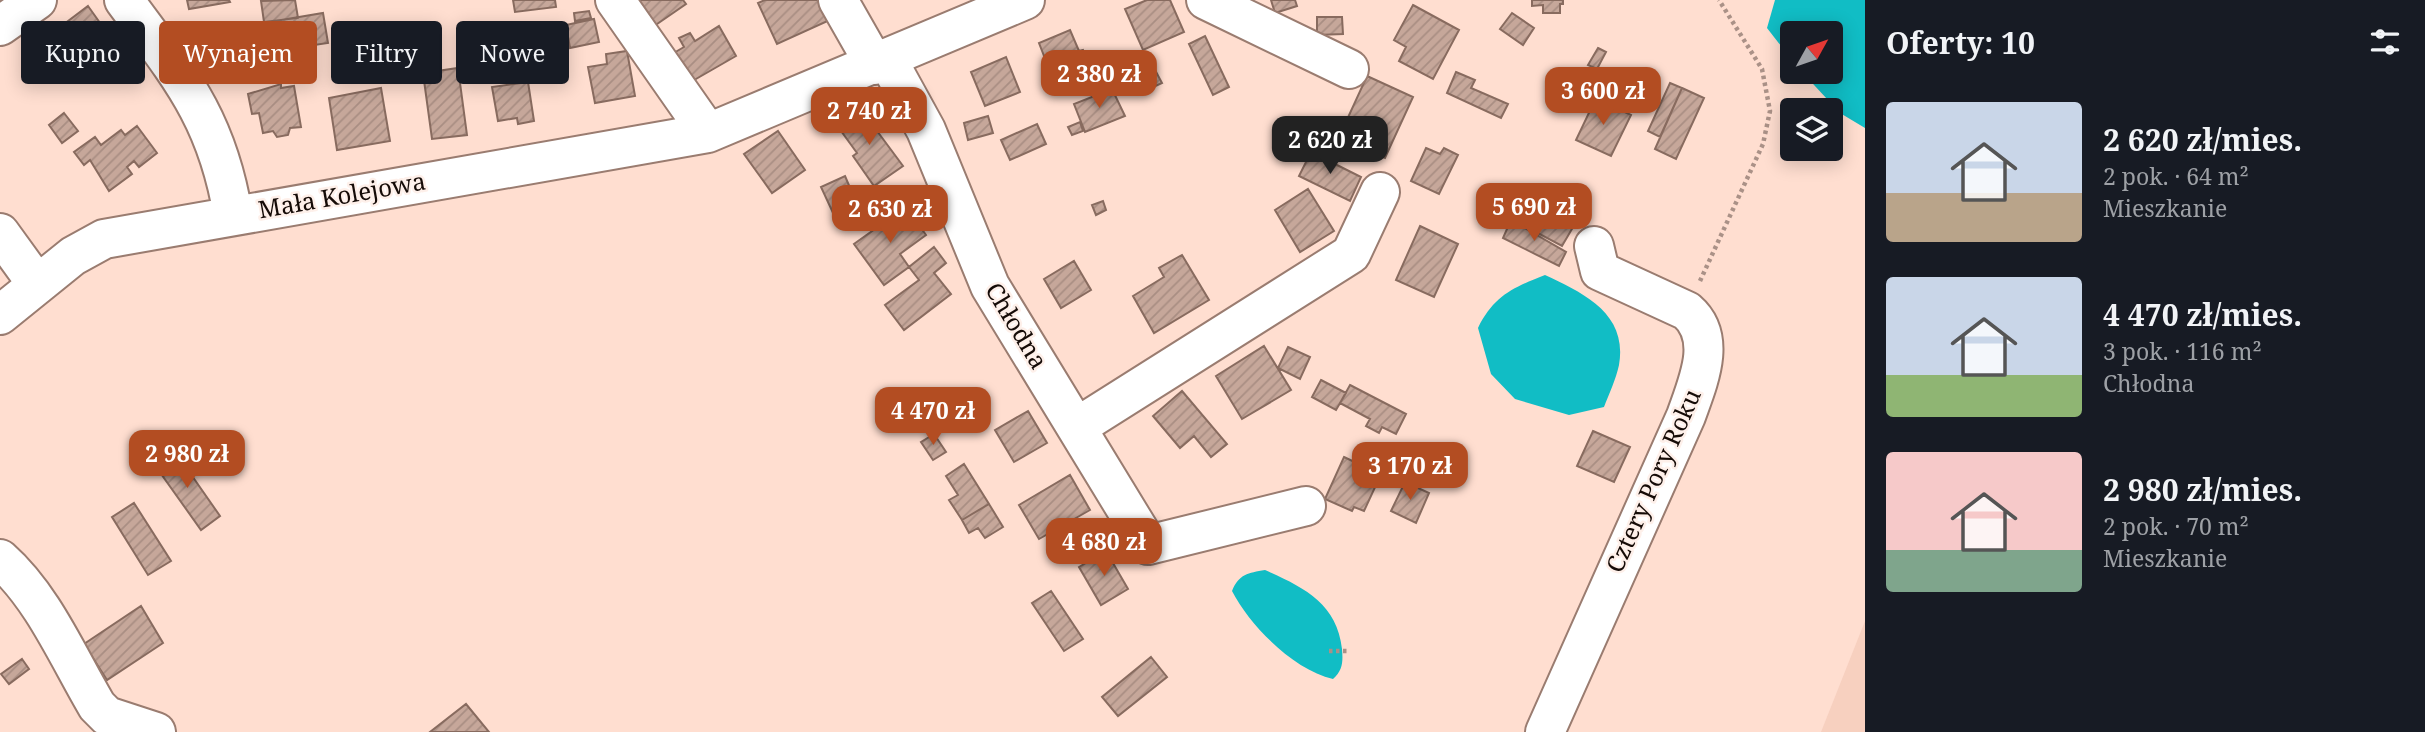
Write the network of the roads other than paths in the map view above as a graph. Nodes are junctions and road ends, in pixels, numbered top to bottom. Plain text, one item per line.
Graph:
1 (37, 0) edge
2 (124, 0) edge
3 (615, 0) edge
4 (838, 0) edge
5 (1206, 0) edge
6 (1011, 3) edge
7 (0, 26) edge
8 (881, 62) junction
9 (1349, 69) dead end
10 (708, 133) junction
11 (1380, 192) dead end
12 (233, 215) junction
13 (0, 233) edge
14 (1594, 246) dead end
15 (37, 284) junction
16 (0, 315) edge
17 (1077, 426) junction
18 (1306, 506) dead end
19 (0, 559) edge
20 (156, 732) edge
21 (1545, 732) edge

1 - 7 street
2 - 12 street
3 - 10 street
4 - 8 street
5 - 9 street
6 - 8 street, Mała Kolejowa
8 - 10 street, Mała Kolejowa
8 - 17 street, Chłodna
10 - 12 street, Mała Kolejowa
11 - 17 street
12 - 15 street, Mała Kolejowa
13 - 15 street
14 - 21 street, Cztery Pory Roku
15 - 16 street, Mała Kolejowa
17 - 18 street, Chłodna
19 - 20 street

